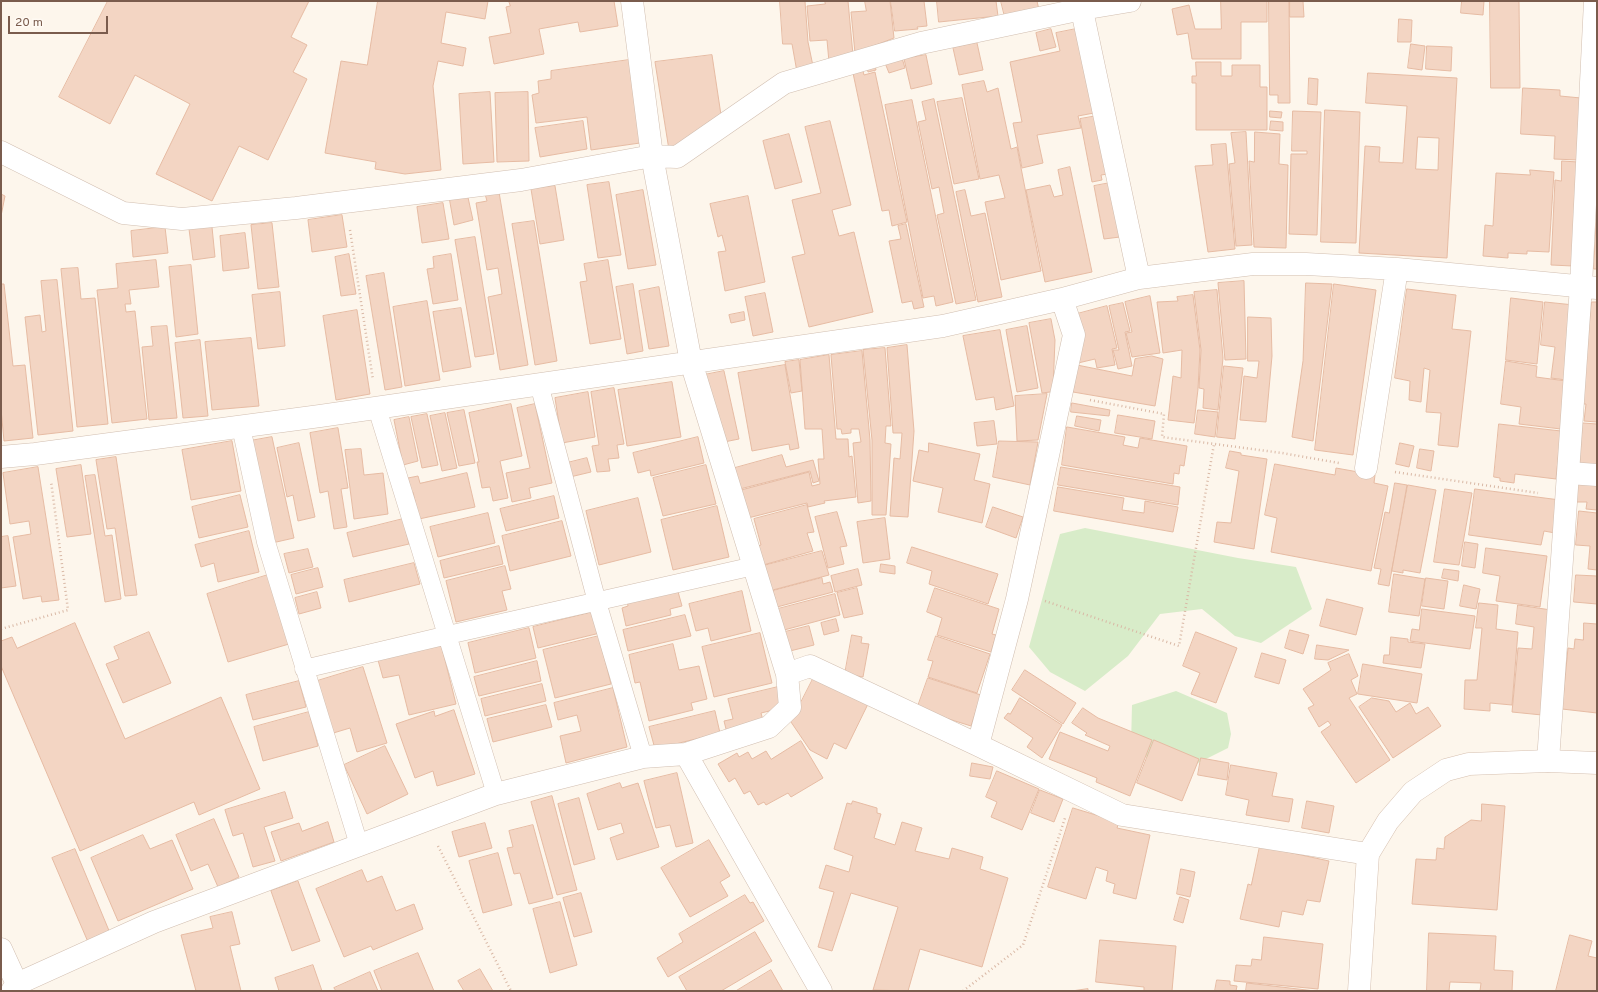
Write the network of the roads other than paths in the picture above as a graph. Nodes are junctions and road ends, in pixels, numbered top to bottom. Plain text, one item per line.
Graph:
1 (632, 1) edge
2 (1130, 1) edge
3 (1595, 1) edge
4 (1081, 5) edge
5 (1, 152) edge
6 (652, 156) junction
7 (1397, 269) junction
8 (1139, 278) junction
9 (1589, 287) edge
10 (1062, 299) junction
11 (691, 362) junction
12 (539, 384) junction
13 (377, 408) junction
14 (241, 427) junction
15 (1, 457) edge
16 (1366, 468) road end
17 (1568, 473) junction
18 (1597, 475) edge
19 (754, 566) junction
20 (597, 602) junction
21 (448, 635) junction
22 (304, 669) junction
23 (787, 674) junction
24 (978, 745) junction
25 (686, 754) junction
26 (643, 757) junction
27 (1548, 761) junction
28 (1597, 762) edge
29 (496, 794) junction
30 (359, 845) junction
31 (1368, 854) junction
32 (1, 949) edge
33 (15, 988) edge
34 (821, 991) edge
35 (1359, 991) edge

1 - 6 street
2 - 4 street
3 - 9 street
4 - 6 street
4 - 8 street
5 - 6 street
6 - 11 street
7 - 8 street
7 - 9 street
7 - 16 street
8 - 10 street
9 - 17 street
10 - 11 street
10 - 24 street
11 - 12 street
11 - 19 street
12 - 13 street
12 - 20 lane
13 - 14 street
13 - 21 lane
14 - 15 street
14 - 22 lane
17 - 18 street
17 - 27 street
19 - 20 lane
19 - 23 street
20 - 21 lane
20 - 26 lane
21 - 22 lane
21 - 29 lane
22 - 30 lane
23 - 24 street
23 - 25 street
24 - 31 street
25 - 26 street
25 - 34 street
26 - 29 street
27 - 28 street
27 - 31 street
29 - 30 street
30 - 33 street
31 - 35 street
32 - 33 street

